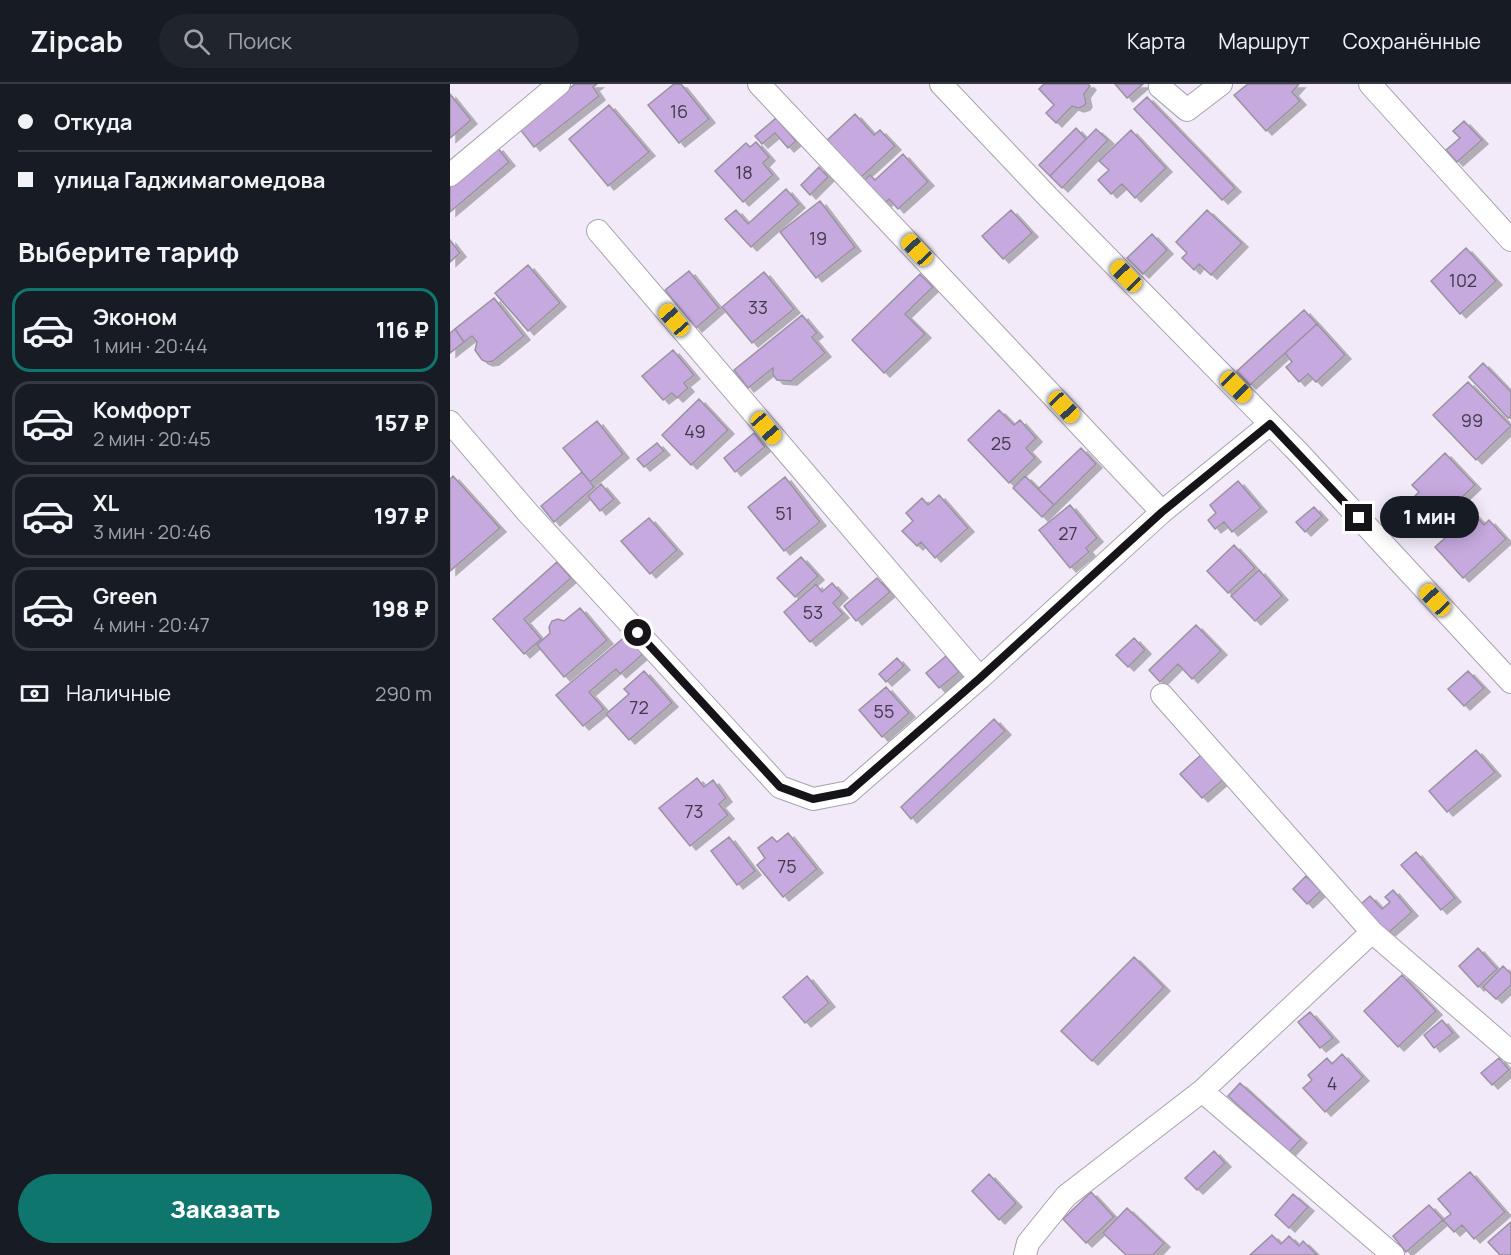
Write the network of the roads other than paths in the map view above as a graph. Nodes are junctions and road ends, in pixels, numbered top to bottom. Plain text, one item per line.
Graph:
1 (559, 84) edge
2 (759, 84) edge
3 (941, 84) edge
4 (1221, 84) edge
5 (1370, 84) edge
6 (1160, 87) dead end
7 (450, 175) edge
8 (598, 231) dead end
9 (1511, 240) edge
10 (450, 422) edge
11 (1270, 424) junction
12 (1162, 512) junction
13 (980, 678) junction
14 (1511, 682) edge
15 (1162, 695) dead end
16 (1372, 932) junction
17 (1511, 1052) edge
18 (1202, 1091) junction
19 (1025, 1255) edge
20 (1393, 1255) edge

1 - 7 street
2 - 12 street
3 - 11 street
4 - 6 street
5 - 9 street
8 - 13 street
10 - 13 street
11 - 12 street
11 - 14 street
12 - 13 street
15 - 16 street
16 - 17 street
16 - 18 street
18 - 19 street
18 - 20 street

